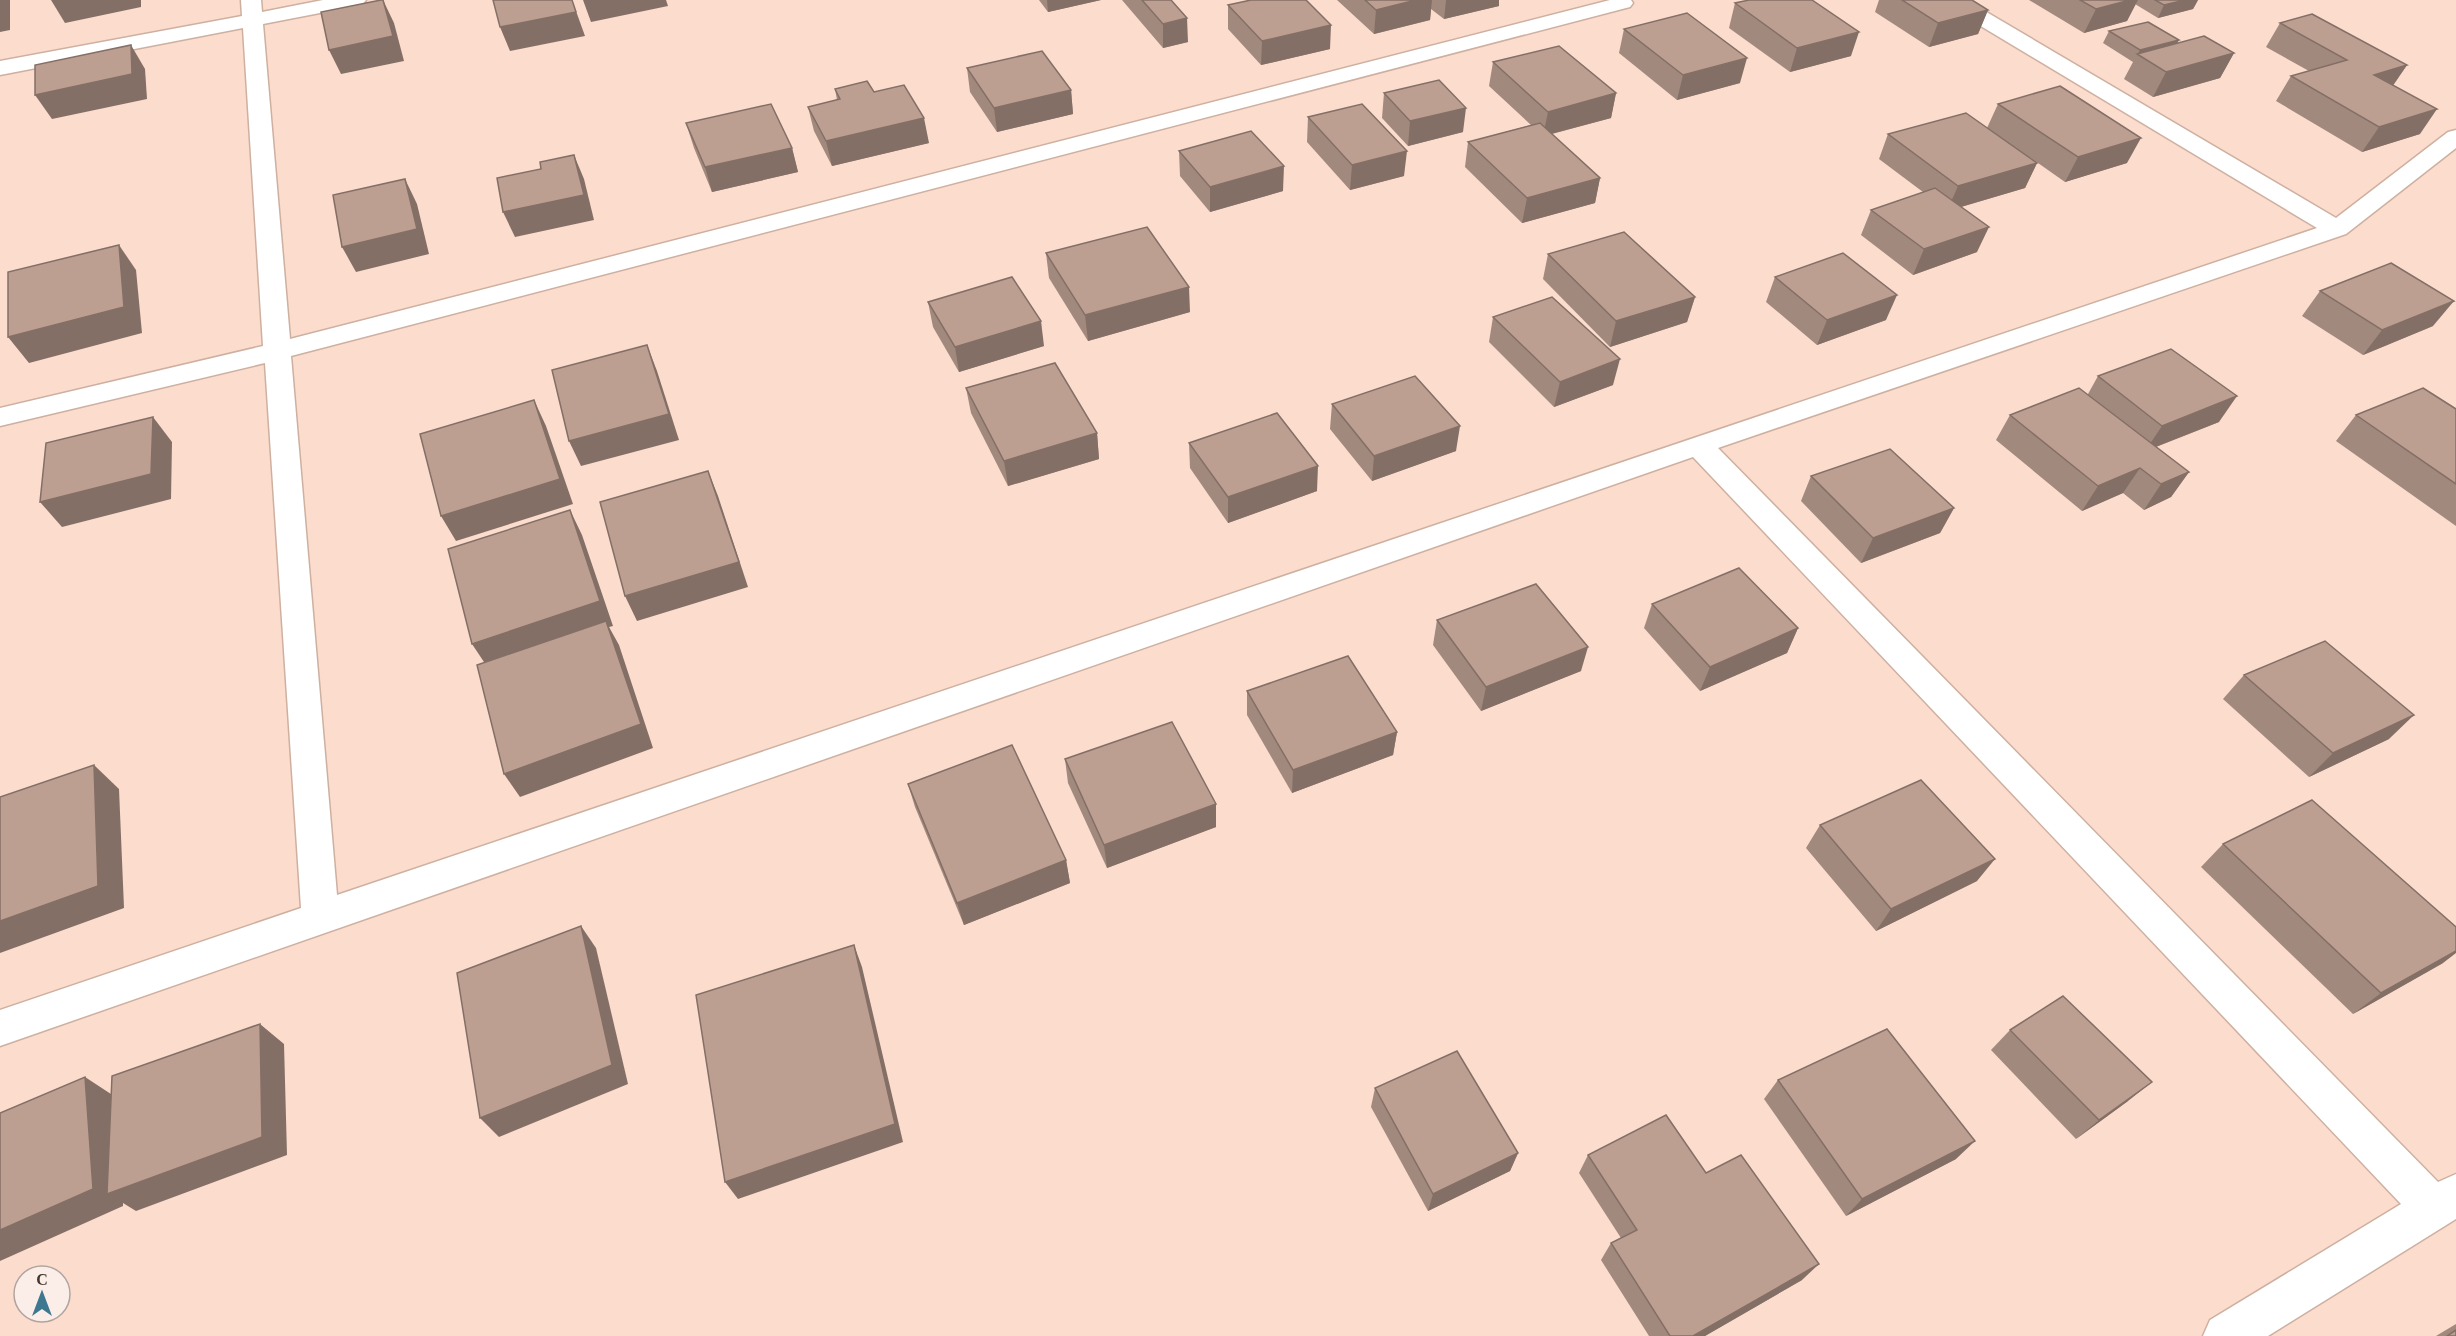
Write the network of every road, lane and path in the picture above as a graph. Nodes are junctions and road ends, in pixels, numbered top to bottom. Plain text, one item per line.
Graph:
1 (356, 0) edge
2 (1952, 0) edge
3 (1627, 1) edge
4 (252, 9) edge
5 (0, 68) edge
6 (2456, 136) edge
7 (2337, 229) junction
8 (277, 351) junction
9 (0, 417) edge
10 (1698, 445) junction
11 (320, 918) junction
12 (0, 1028) edge
13 (2445, 1202) edge
14 (2226, 1336) edge

1 - 4 street
2 - 7 street
3 - 8 street
4 - 5 street
4 - 8 street
6 - 7 street
7 - 10 street
8 - 9 street
8 - 11 street
10 - 11 street
10 - 13 street
11 - 12 street
13 - 14 street

